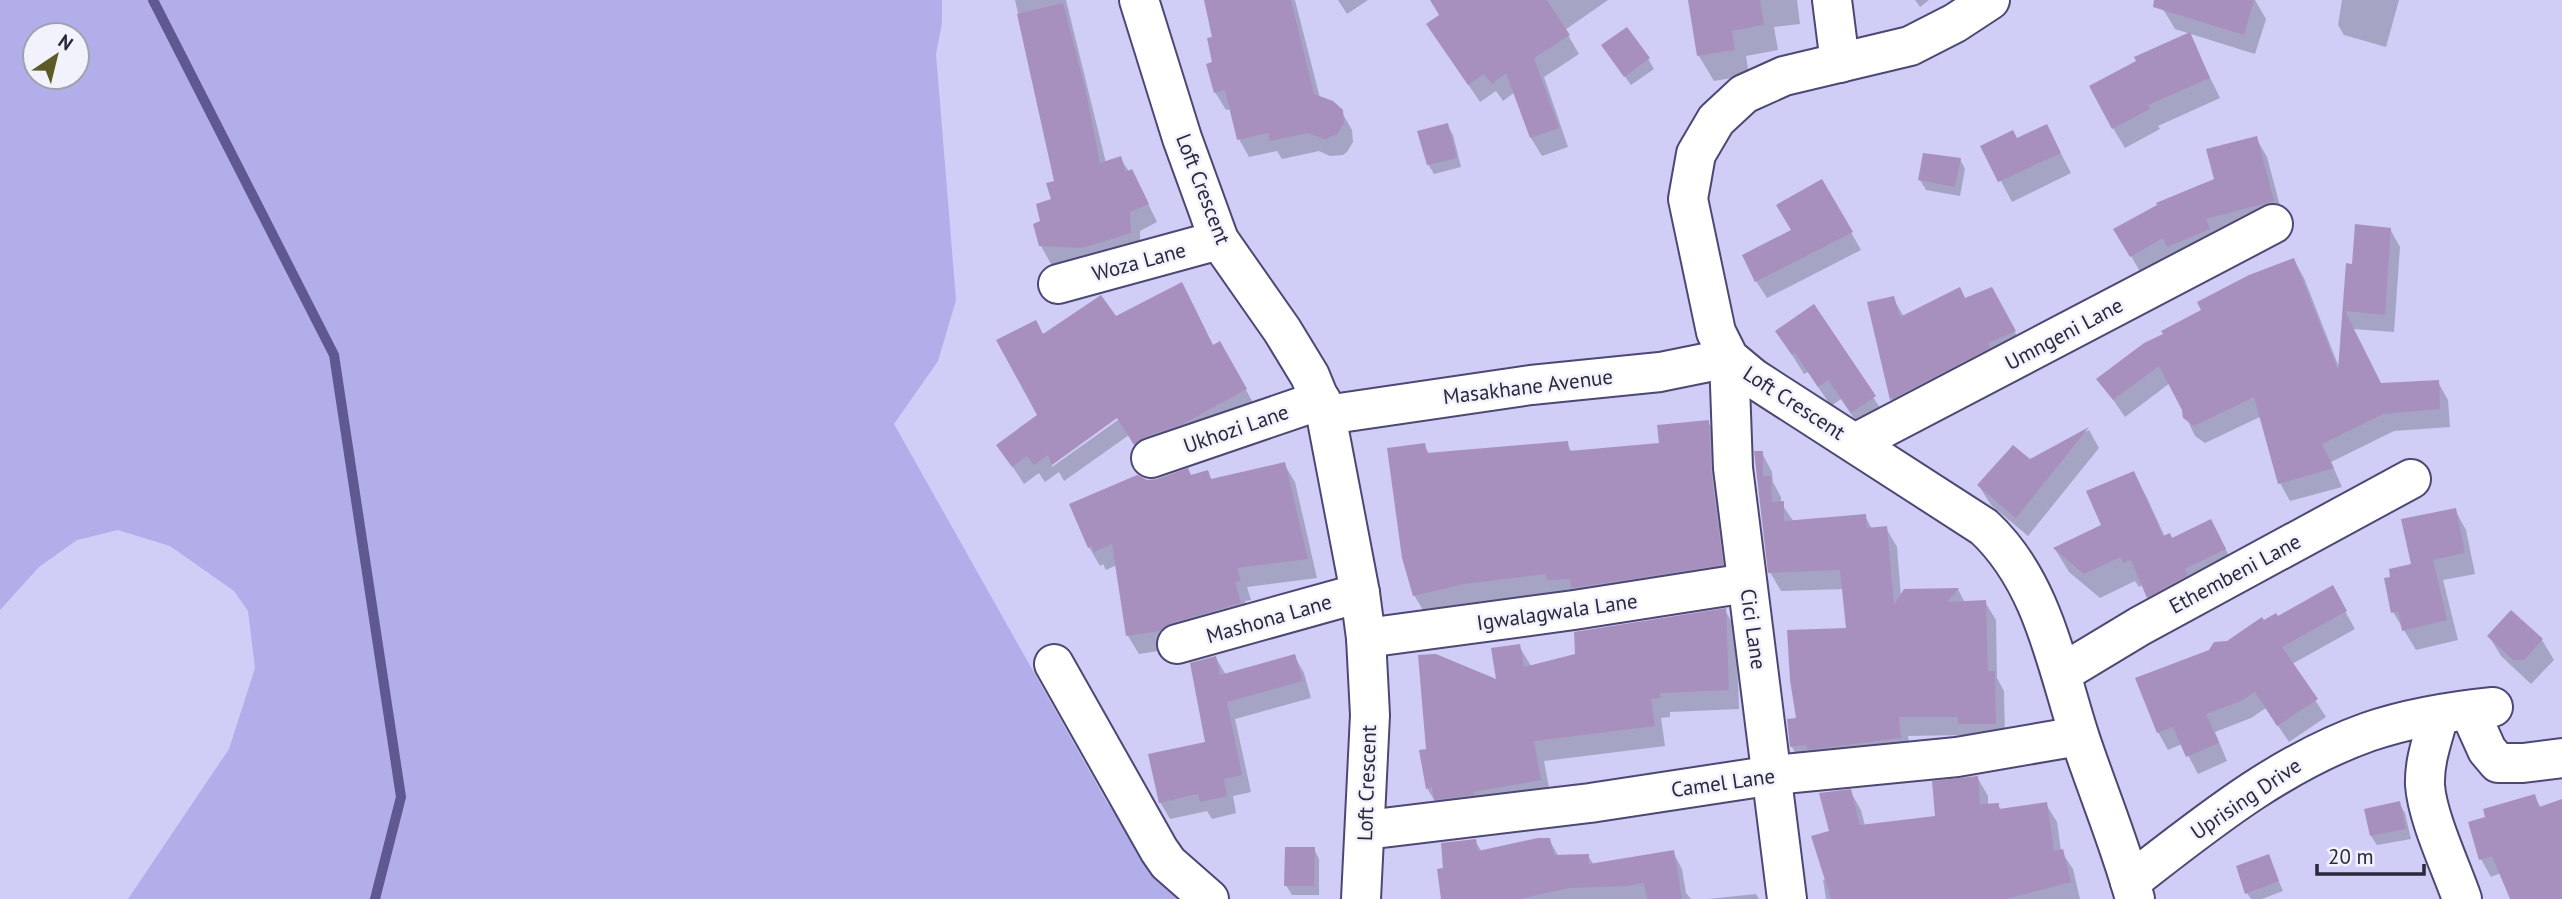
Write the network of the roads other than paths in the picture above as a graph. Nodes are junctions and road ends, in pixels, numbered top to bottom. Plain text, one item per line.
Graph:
1 (1139, 0) edge
2 (1832, 0) edge
3 (1990, 0) edge
4 (1840, 63) junction
5 (2273, 224) dead end
6 (1219, 240) junction
7 (1058, 284) dead end
8 (1729, 358) junction
9 (1323, 407) junction
10 (1855, 443) junction
11 (1151, 458) dead end
12 (2411, 479) dead end
13 (1747, 583) junction
14 (1360, 593) junction
15 (1366, 638) junction
16 (1177, 644) dead end
17 (1054, 664) dead end
18 (2062, 673) junction
19 (2467, 711) junction
20 (2079, 736) junction
21 (2562, 758) edge
22 (1774, 775) junction
23 (1366, 830) junction
24 (2133, 890) edge
25 (1209, 899) edge
26 (1361, 899) edge
27 (1787, 899) edge
28 (2462, 899) edge

1 - 6 street, Loft Crescent
2 - 4 street
3 - 4 street, Loft Crescent
4 - 8 street, Loft Crescent
5 - 10 street, Umngeni Lane
6 - 7 street, Woza Lane
6 - 9 street, Loft Crescent
8 - 9 street, Masakhane Avenue
8 - 10 street, Loft Crescent
8 - 13 street, Cici Lane
9 - 11 street, Ukhozi Lane
9 - 14 street, Loft Crescent
10 - 18 street, Loft Crescent
12 - 18 street, Ethembeni Lane
13 - 15 street, Igwalagwala Lane
13 - 22 street, Cici Lane
14 - 15 street, Loft Crescent
14 - 16 street, Mashona Lane
15 - 23 street, Loft Crescent
17 - 25 street
18 - 20 street, Loft Crescent
19 - 21 street
19 - 24 street, Uprising Drive
19 - 28 street
20 - 22 street, Camel Lane
20 - 24 street, Loft Crescent
22 - 23 street, Camel Lane
22 - 27 street, Cici Lane
23 - 26 street, Loft Crescent

